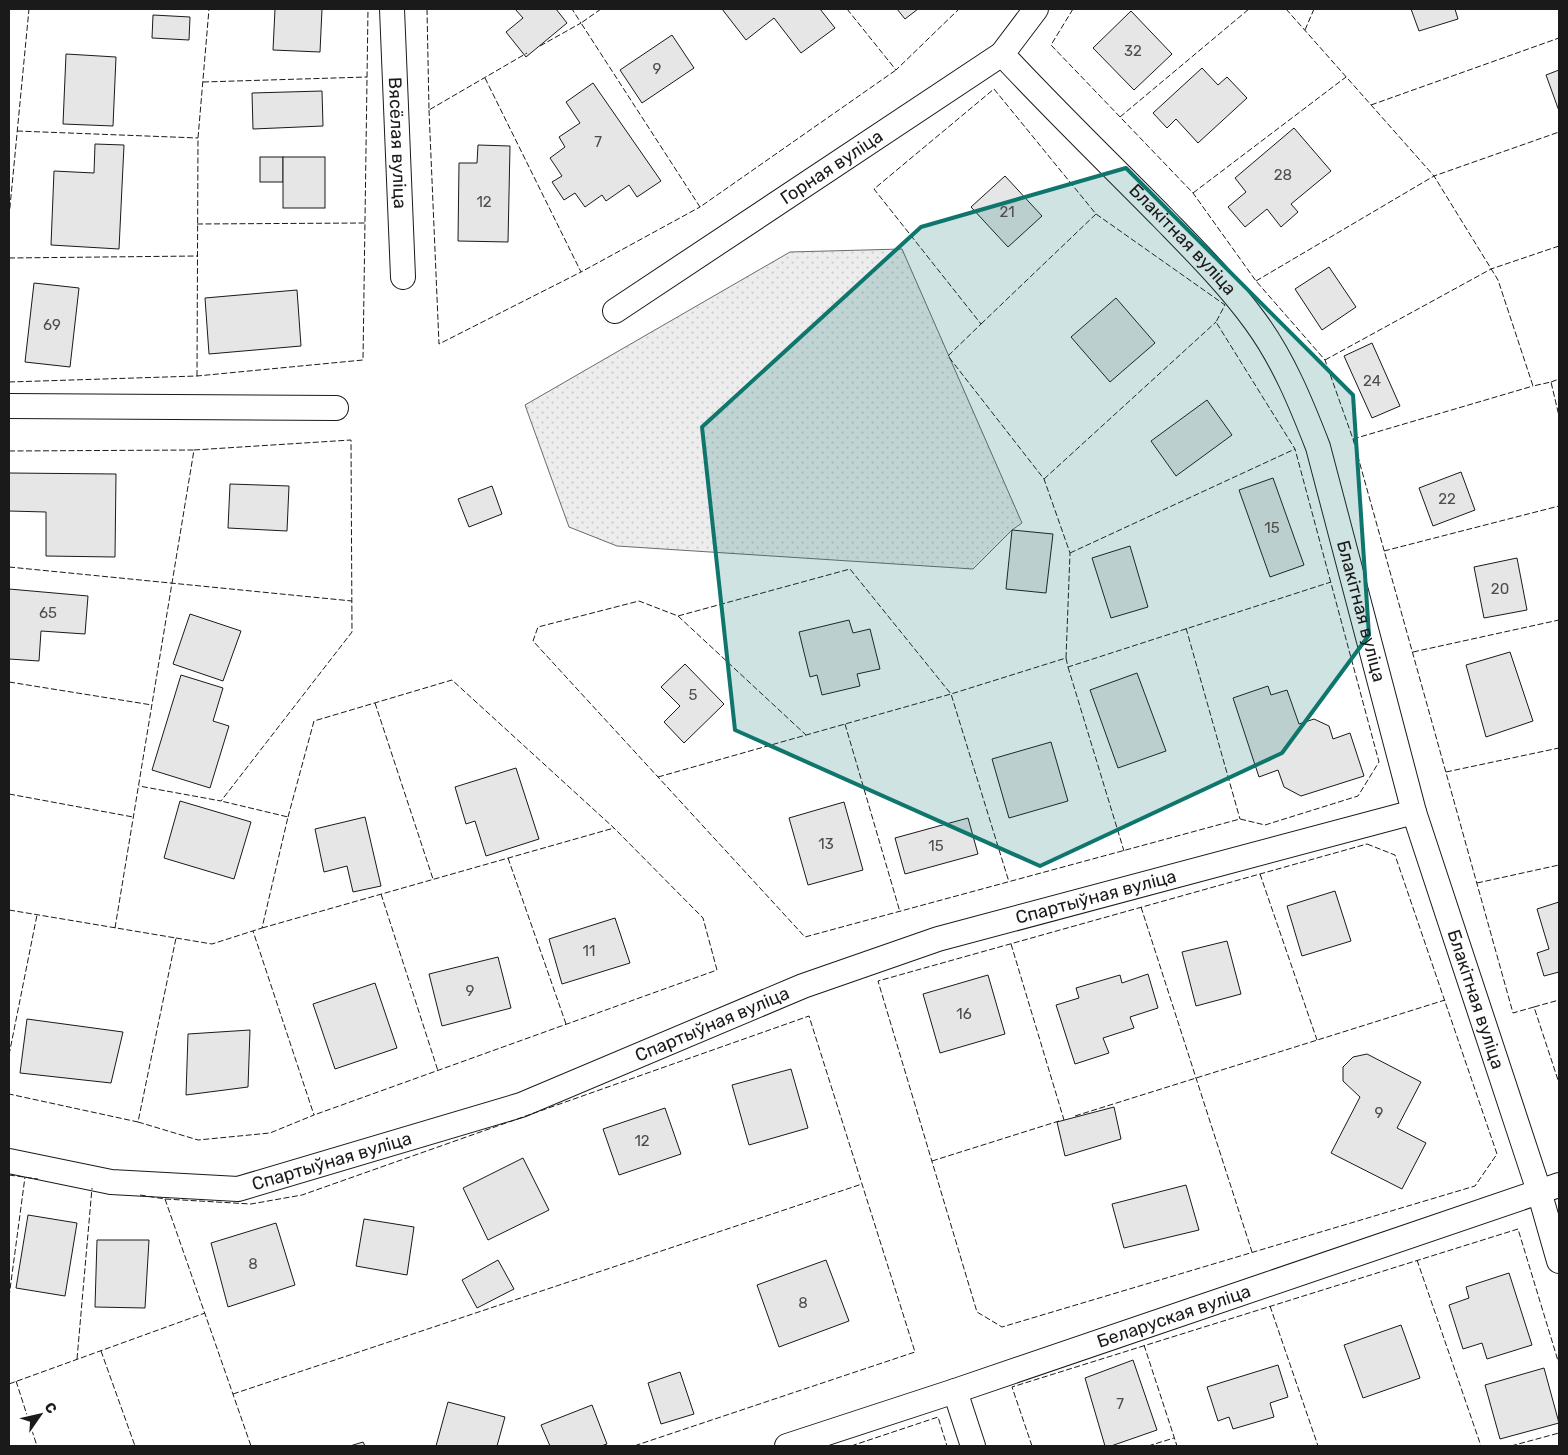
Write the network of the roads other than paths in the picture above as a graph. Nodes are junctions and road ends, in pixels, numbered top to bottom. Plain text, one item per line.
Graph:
1 (392, 9) edge
2 (1036, 9) edge
3 (1002, 54) junction
4 (402, 277) dead end
5 (615, 311) dead end
6 (9, 406) edge
7 (336, 408) dead end
8 (1414, 812) junction
9 (9, 1161) edge
10 (1549, 1188) edge
11 (1559, 1261) edge
12 (955, 1391) junction
13 (787, 1446) edge
14 (973, 1446) edge

1 - 4 street, Вясёлая вуліца
2 - 3 street, Горная вуліца
3 - 5 street, Горная вуліца
3 - 8 street, Блакітная вуліца
6 - 7 street
8 - 9 street, Спартыўная вуліца
8 - 10 street, Блакітная вуліца
10 - 11 street, Блакітная вуліца
10 - 12 street, Беларуская вуліца
12 - 13 street, Беларуская вуліца
12 - 14 street

